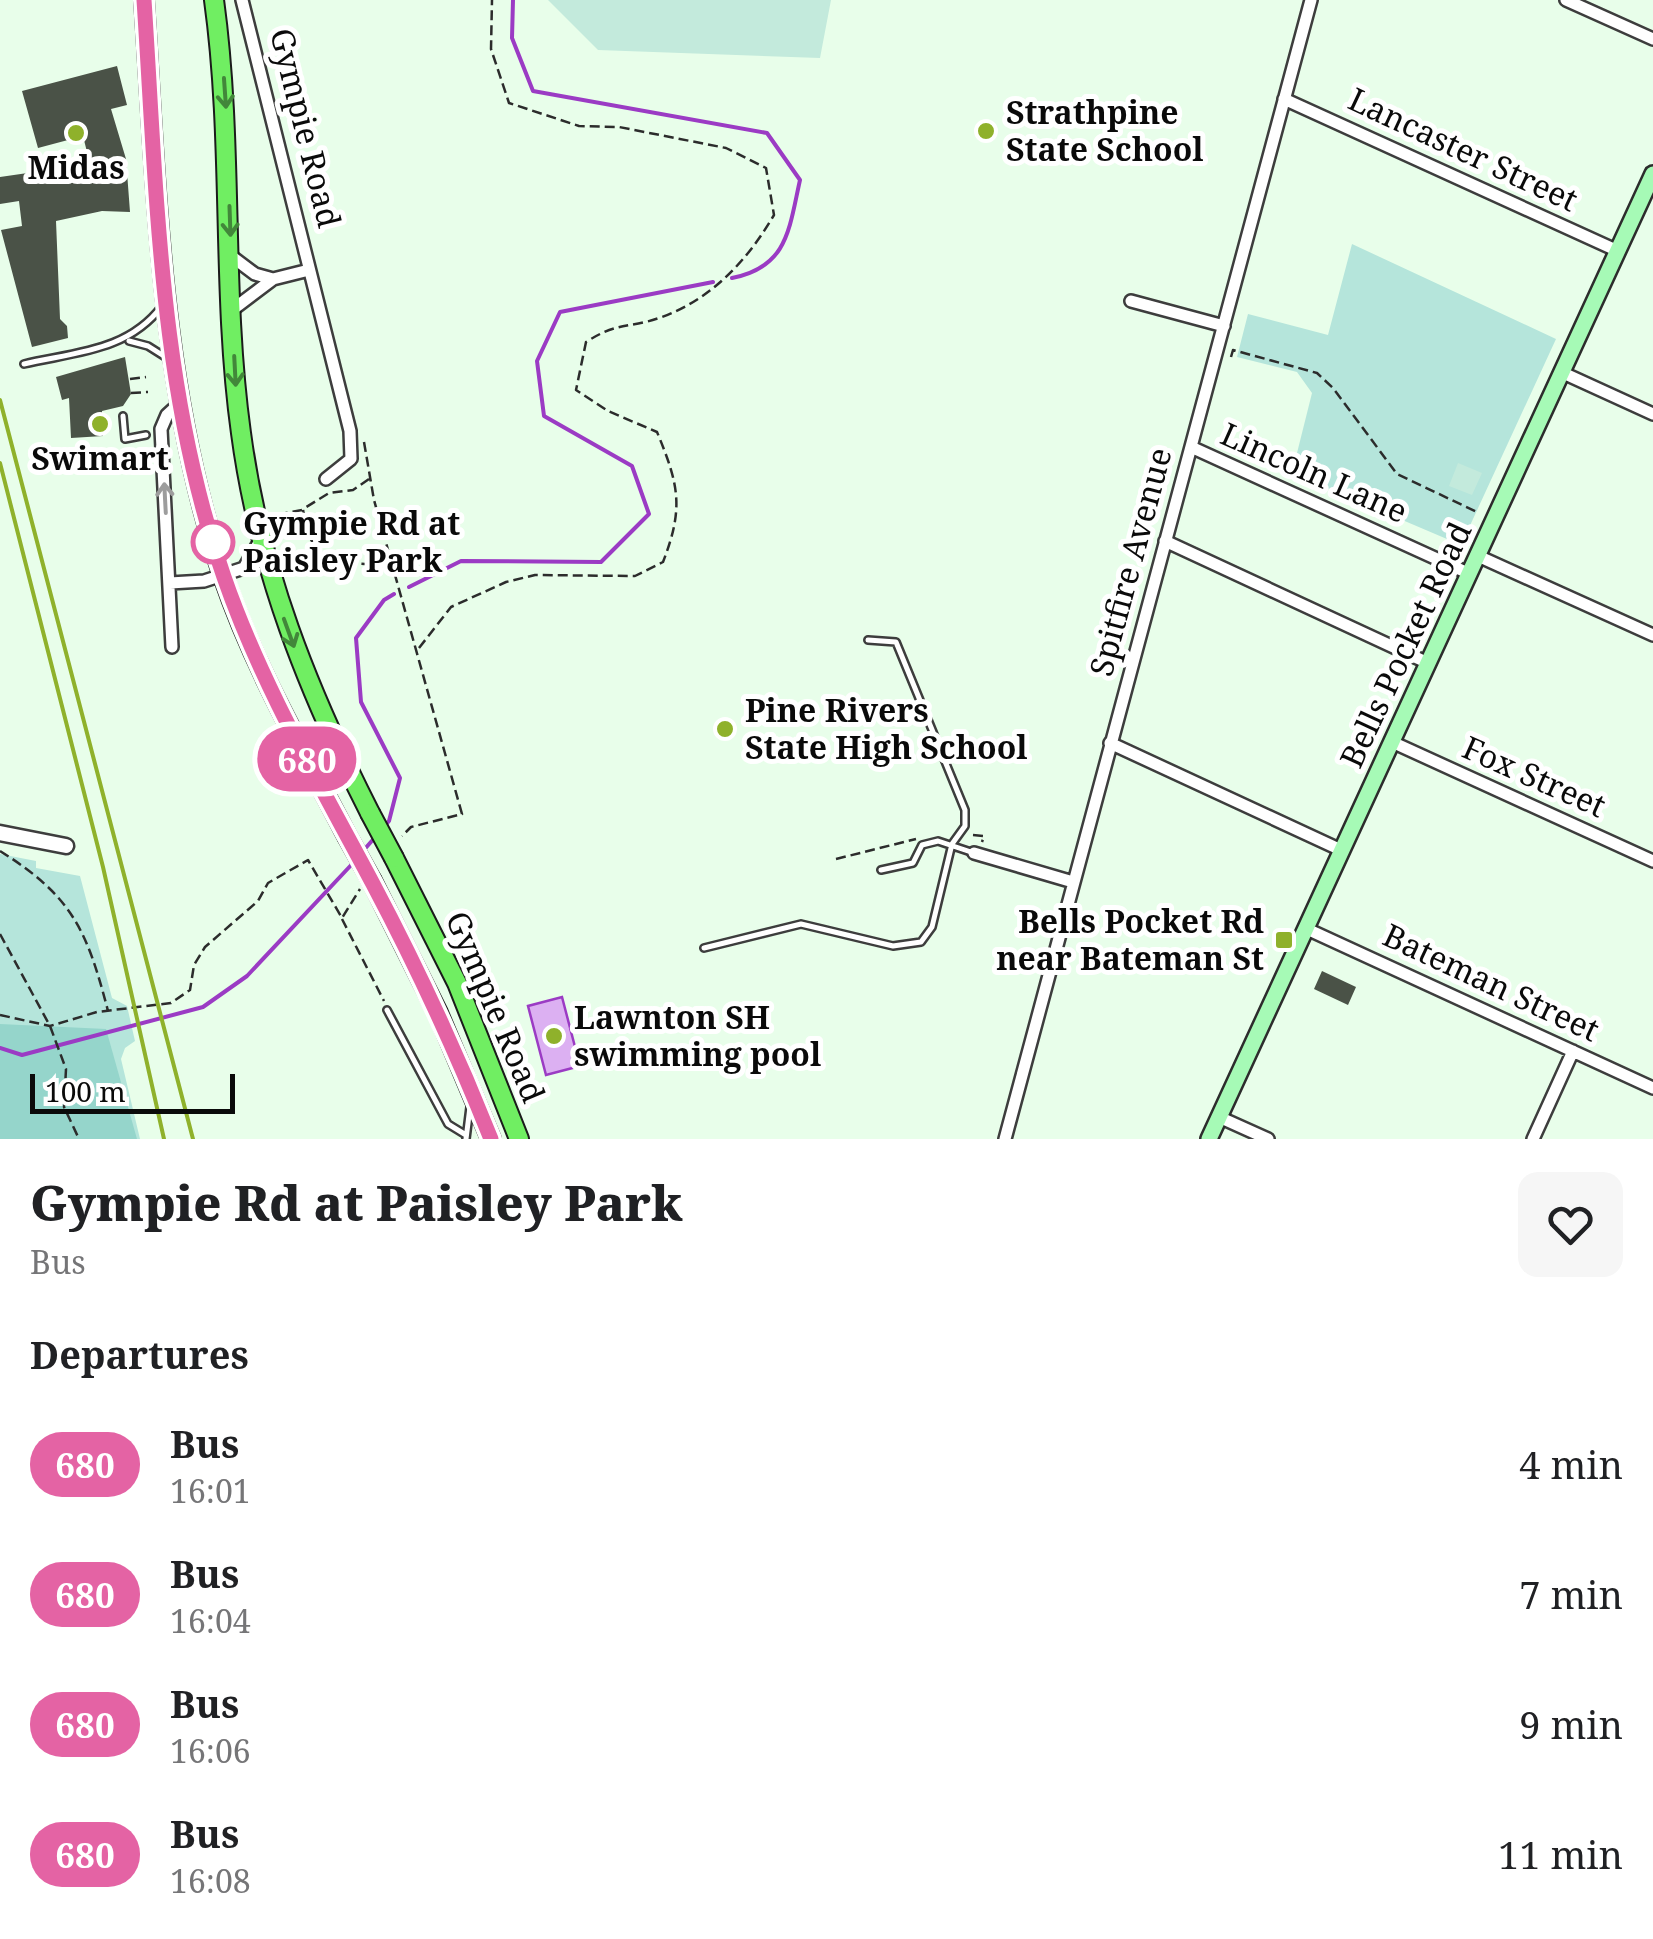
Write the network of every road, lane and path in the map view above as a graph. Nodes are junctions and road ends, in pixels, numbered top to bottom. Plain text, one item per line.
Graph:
1 (144, 0) edge
2 (214, 0) edge
3 (242, 0) edge
4 (492, 0) edge
5 (1311, 0) edge
6 (1566, 0) edge
7 (1653, 39) edge
8 (1284, 99) junction
9 (1653, 174) edge
10 (1618, 251) junction
11 (231, 256) junction
12 (309, 270) junction
13 (273, 279) junction
14 (1131, 301) dead end
15 (164, 304) junction
16 (232, 310) junction
17 (1224, 326) junction
18 (126, 340) junction
19 (1231, 357) dead end
20 (170, 360) junction
21 (24, 364) dead end
22 (1562, 372) junction
23 (146, 377) dead end
24 (130, 379) dead end
25 (148, 392) dead end
26 (131, 393) dead end
27 (179, 404) junction
28 (1653, 414) edge
29 (123, 416) dead end
30 (146, 435) dead end
31 (1191, 447) junction
32 (326, 479) dead end
33 (371, 479) dead end
34 (374, 500) dead end
35 (303, 509) junction
36 (1478, 514) dead end
37 (277, 528) dead end
38 (261, 539) junction
39 (1166, 541) junction
40 (1478, 556) junction
41 (392, 566) junction
42 (1470, 574) junction
43 (223, 576) junction
44 (170, 583) junction
45 (1653, 635) edge
46 (868, 640) dead end
47 (172, 647) dead end
48 (418, 650) junction
49 (1428, 663) junction
50 (1392, 742) junction
51 (1110, 743) junction
52 (0, 833) edge
53 (959, 834) junction
54 (984, 836) dead end
55 (926, 837) dead end
56 (952, 844) junction
57 (66, 846) dead end
58 (396, 848) junction
59 (0, 850) edge
60 (1342, 850) junction
61 (974, 853) joint
62 (836, 859) dead end
63 (1653, 861) edge
64 (881, 870) dead end
65 (369, 879) junction
66 (1073, 882) junction
67 (416, 899) junction
68 (342, 918) junction
69 (392, 920) junction
70 (1306, 929) junction
71 (0, 934) edge
72 (704, 948) dead end
73 (386, 1010) joint
74 (108, 1012) junction
75 (0, 1015) edge
76 (50, 1026) junction
77 (1573, 1051) junction
78 (1653, 1088) edge
79 (473, 1094) junction
80 (1219, 1117) junction
81 (466, 1137) edge
82 (79, 1139) edge
83 (490, 1139) edge
84 (519, 1139) edge
85 (1005, 1139) edge
86 (1209, 1139) edge
87 (1268, 1139) edge
88 (1533, 1139) edge

1 - 15 highway, Gympie Road
2 -> 11 highway, Gympie Road
3 - 12 street, Gympie Road
4 - 48 path
5 - 8 street, Spitfire Avenue
6 - 7 street
8 - 10 street, Lancaster Street
8 - 17 street, Spitfire Avenue
9 - 10 main road, Bells Pocket Road
10 - 22 main road, Bells Pocket Road
11 - 13 street
11 - 16 highway, Gympie Road
12 - 13 street, Gympie Road
12 - 32 street, Gympie Road
13 - 16 street, Gympie Road
14 - 17 street
15 - 18 lane
15 - 20 highway, Gympie Road
16 -> 38 highway, Gympie Road
17 - 31 street, Spitfire Avenue
18 - 20 lane
18 - 21 lane
19 - 36 path
20 - 27 highway, Gympie Road
22 - 28 street
22 - 40 main road, Bells Pocket Road
23 - 24 path
25 - 26 path
27 - 43 highway, Gympie Road
44 -> 27 street
29 - 30 lane
31 - 39 street, Spitfire Avenue
31 - 42 street, Lincoln Lane
33 - 35 path
34 - 41 path
35 - 37 path
35 - 41 path
38 - 43 street
38 -> 58 highway, Gympie Road, bridge
39 - 49 street
39 - 51 street, Spitfire Avenue
40 - 42 main road, Bells Pocket Road
40 - 45 street
41 - 48 path
42 - 49 main road, Bells Pocket Road
43 - 44 street
43 - 65 highway, Gympie Road, bridge
44 - 47 street
46 - 53 lane
48 - 58 path
49 - 50 main road, Bells Pocket Road
50 - 60 main road, Bells Pocket Road
50 - 63 street, Fox Street
51 - 60 street
51 - 66 street, Spitfire Avenue
52 - 57 street
53 - 54 path
53 - 56 lane
55 - 62 path
56 - 61 lane
56 - 64 lane
56 - 72 lane
58 - 67 highway, Gympie Road
59 - 74 path
60 - 70 main road, Bells Pocket Road
61 - 66 street
65 - 68 path
65 - 69 highway, Gympie Road
66 - 85 street, Spitfire Avenue
67 - 69 street, Gympie Road
67 - 84 highway, Gympie Road
68 - 73 path
68 - 74 path
69 - 79 highway, Gympie Road
70 - 77 street, Bateman Street
70 - 80 main road, Bells Pocket Road
71 - 76 path
73 - 81 lane, Gympie Road
74 - 76 path
75 - 76 path
76 - 82 path
77 - 78 street, Bateman Street
77 - 88 street
79 - 81 lane, Gympie Road
79 - 83 highway, Gympie Road
80 - 86 main road, Bells Pocket Road
80 - 87 street

